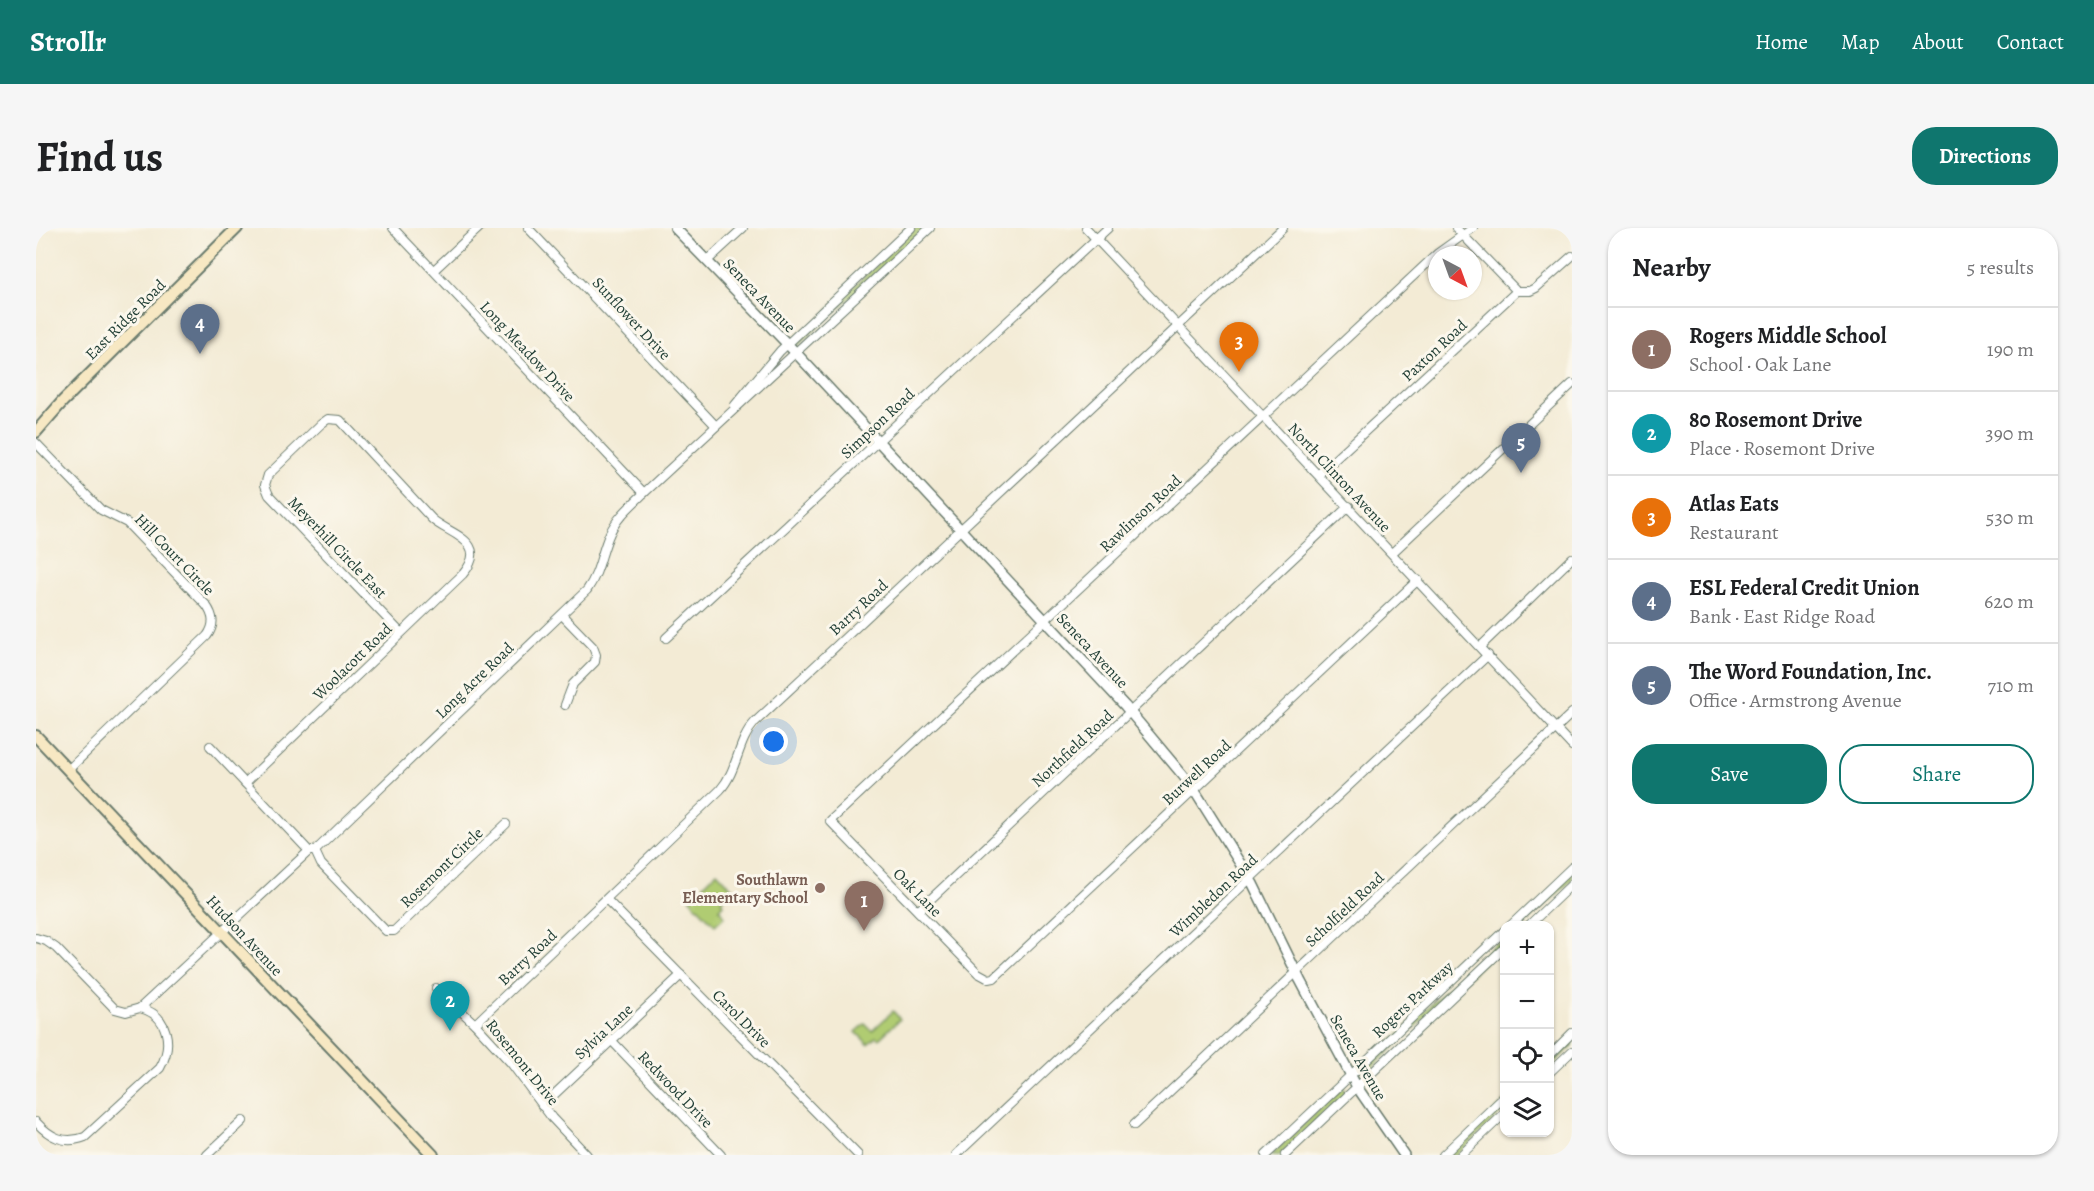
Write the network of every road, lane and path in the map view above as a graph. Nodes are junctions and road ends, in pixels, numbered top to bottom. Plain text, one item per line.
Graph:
1 (237, 228) edge
2 (393, 228) edge
3 (479, 228) edge
4 (528, 228) edge
5 (675, 228) edge
6 (743, 228) edge
7 (911, 228) edge
8 (930, 228) edge
9 (1086, 228) edge
10 (1108, 228) edge
11 (1283, 228) edge
12 (1456, 228) edge
13 (1473, 228) edge
14 (1462, 235) junction
15 (1096, 239) junction
16 (1572, 256) edge
17 (707, 261) junction
18 (434, 270) junction
19 (1516, 291) junction
20 (1178, 325) junction
21 (791, 349) junction
22 (1572, 384) edge
23 (1264, 416) junction
24 (716, 426) junction
25 (36, 432) edge
26 (877, 441) junction
27 (36, 443) edge
28 (1319, 474) junction
29 (267, 475) joint
30 (644, 493) junction
31 (1348, 506) junction
32 (961, 530) junction
33 (1392, 553) junction
34 (1572, 558) edge
35 (1419, 580) junction
36 (561, 615) junction
37 (1045, 621) junction
38 (401, 633) junction
39 (666, 638) dead end
40 (1480, 647) junction
41 (1488, 655) junction
42 (565, 705) dead end
43 (1129, 712) junction
44 (1572, 713) edge
45 (1556, 728) junction
46 (36, 736) edge
47 (210, 746) dead end
48 (1572, 746) edge
49 (68, 770) junction
50 (244, 783) junction
51 (1195, 791) junction
52 (830, 821) joint
53 (506, 824) dead end
54 (312, 851) junction
55 (1572, 867) edge
56 (1251, 879) junction
57 (1572, 884) edge
58 (607, 900) junction
59 (918, 911) junction
60 (1515, 921) edge
61 (1533, 921) edge
62 (222, 932) junction
63 (36, 938) edge
64 (1500, 938) edge
65 (1500, 952) edge
66 (1296, 973) junction
67 (681, 975) junction
68 (989, 979) joint
69 (436, 988) dead end
70 (140, 1008) junction
71 (476, 1024) junction
72 (1572, 1033) edge
73 (612, 1041) junction
74 (1554, 1050) edge
75 (1572, 1050) edge
76 (1554, 1068) edge
77 (1350, 1076) junction
78 (1356, 1087) junction
79 (1500, 1101) edge
80 (542, 1106) junction
81 (1500, 1118) edge
82 (243, 1121) dead end
83 (36, 1122) edge
84 (1134, 1125) dead end
85 (207, 1155) edge
86 (433, 1155) edge
87 (586, 1155) edge
88 (721, 1155) edge
89 (858, 1155) edge
90 (956, 1155) edge
91 (1266, 1155) edge
92 (1285, 1155) edge
93 (1404, 1155) edge
94 (1443, 1155) edge
95 (1461, 1155) edge

1 - 25 main road, East Ridge Road
2 - 18 street, Long Meadow Drive
3 - 18 street
4 - 24 street, Sunflower Drive
5 - 17 street, Seneca Avenue
6 - 17 street
7 - 21 street, Long Acre Road
8 - 21 street, Long Acre Road
9 - 15 street, North Clinton Avenue
10 - 15 street, Simpson Road
11 - 20 street, Barry Road
12 - 14 street
13 - 14 street, Rawlinson Road
14 - 19 street
14 - 23 street, Rawlinson Road
15 - 20 street, North Clinton Avenue
15 - 26 street, Simpson Road
16 - 19 street, Paxton Road
17 - 21 street, Seneca Avenue
18 - 30 street, Long Meadow Drive
19 - 28 street, Paxton Road
20 - 23 street, North Clinton Avenue
20 - 32 street, Barry Road
21 - 24 street, Long Acre Road
21 - 24 street, Long Acre Road
21 - 26 street, Seneca Avenue
22 - 33 street
23 - 28 street, North Clinton Avenue
23 - 37 street, Rawlinson Road
24 - 30 street, Long Acre Road
26 - 32 street, Seneca Avenue
26 - 39 street, Simpson Road
27 - 49 street, Hill Court Circle
28 - 31 street, North Clinton Avenue
29 - 38 street, Meyerhill Circle East
29 - 38 street, Woolacott Road
30 - 36 street, Long Acre Road
31 - 33 street, North Clinton Avenue
31 - 43 street, Northfield Road
32 - 37 street, Seneca Avenue
32 - 58 street, Barry Road
33 - 35 street, North Clinton Avenue
34 - 40 street
35 - 40 street, North Clinton Avenue
35 - 51 street, Burwell Road
36 - 42 street
36 - 54 street, Long Acre Road
37 - 43 street, Seneca Avenue
37 - 52 street, Rawlinson Road
38 - 50 street, Woolacott Road
40 - 41 street, North Clinton Avenue
41 - 45 street, North Clinton Avenue
41 - 56 street, Wimbledon Road
43 - 51 street, Seneca Avenue
43 - 59 street, Northfield Road
44 - 45 street, Scholfield Road
45 - 48 street, North Clinton Avenue
45 - 66 street, Scholfield Road
46 - 49 main road, Hudson Avenue
47 - 50 street
49 - 62 main road, Hudson Avenue
50 - 54 street
51 - 56 street, Seneca Avenue
51 - 68 street, Burwell Road
52 - 59 street, Oak Lane
53 - 54 street, Rosemont Circle
54 - 62 street, Long Acre Road
55 - 60 street
56 - 66 street, Seneca Avenue
56 - 90 street, Wimbledon Road
57 - 61 street
58 - 67 street, Carol Drive
58 - 71 street, Barry Road
59 - 68 street, Oak Lane
62 - 70 street, Long Acre Road
62 - 86 main road, Hudson Avenue
63 - 70 street
64 - 77 street, Rogers Parkway
65 - 78 street, Rogers Parkway
66 - 77 street, Seneca Avenue
66 - 84 street, Scholfield Road
67 - 73 street, Sylvia Lane
67 - 89 street, Carol Drive
69 - 71 street, Rosemont Drive
70 - 83 street
71 - 80 street, Rosemont Drive
72 - 74 street
73 - 80 street, Sylvia Lane
73 - 88 street, Redwood Drive
75 - 76 street
77 - 78 street, Seneca Avenue
77 - 91 street, Rogers Parkway
78 - 92 street, Rogers Parkway
78 - 93 street, Seneca Avenue
79 - 94 street
80 - 87 street, Rosemont Drive
81 - 95 street
82 - 85 street

